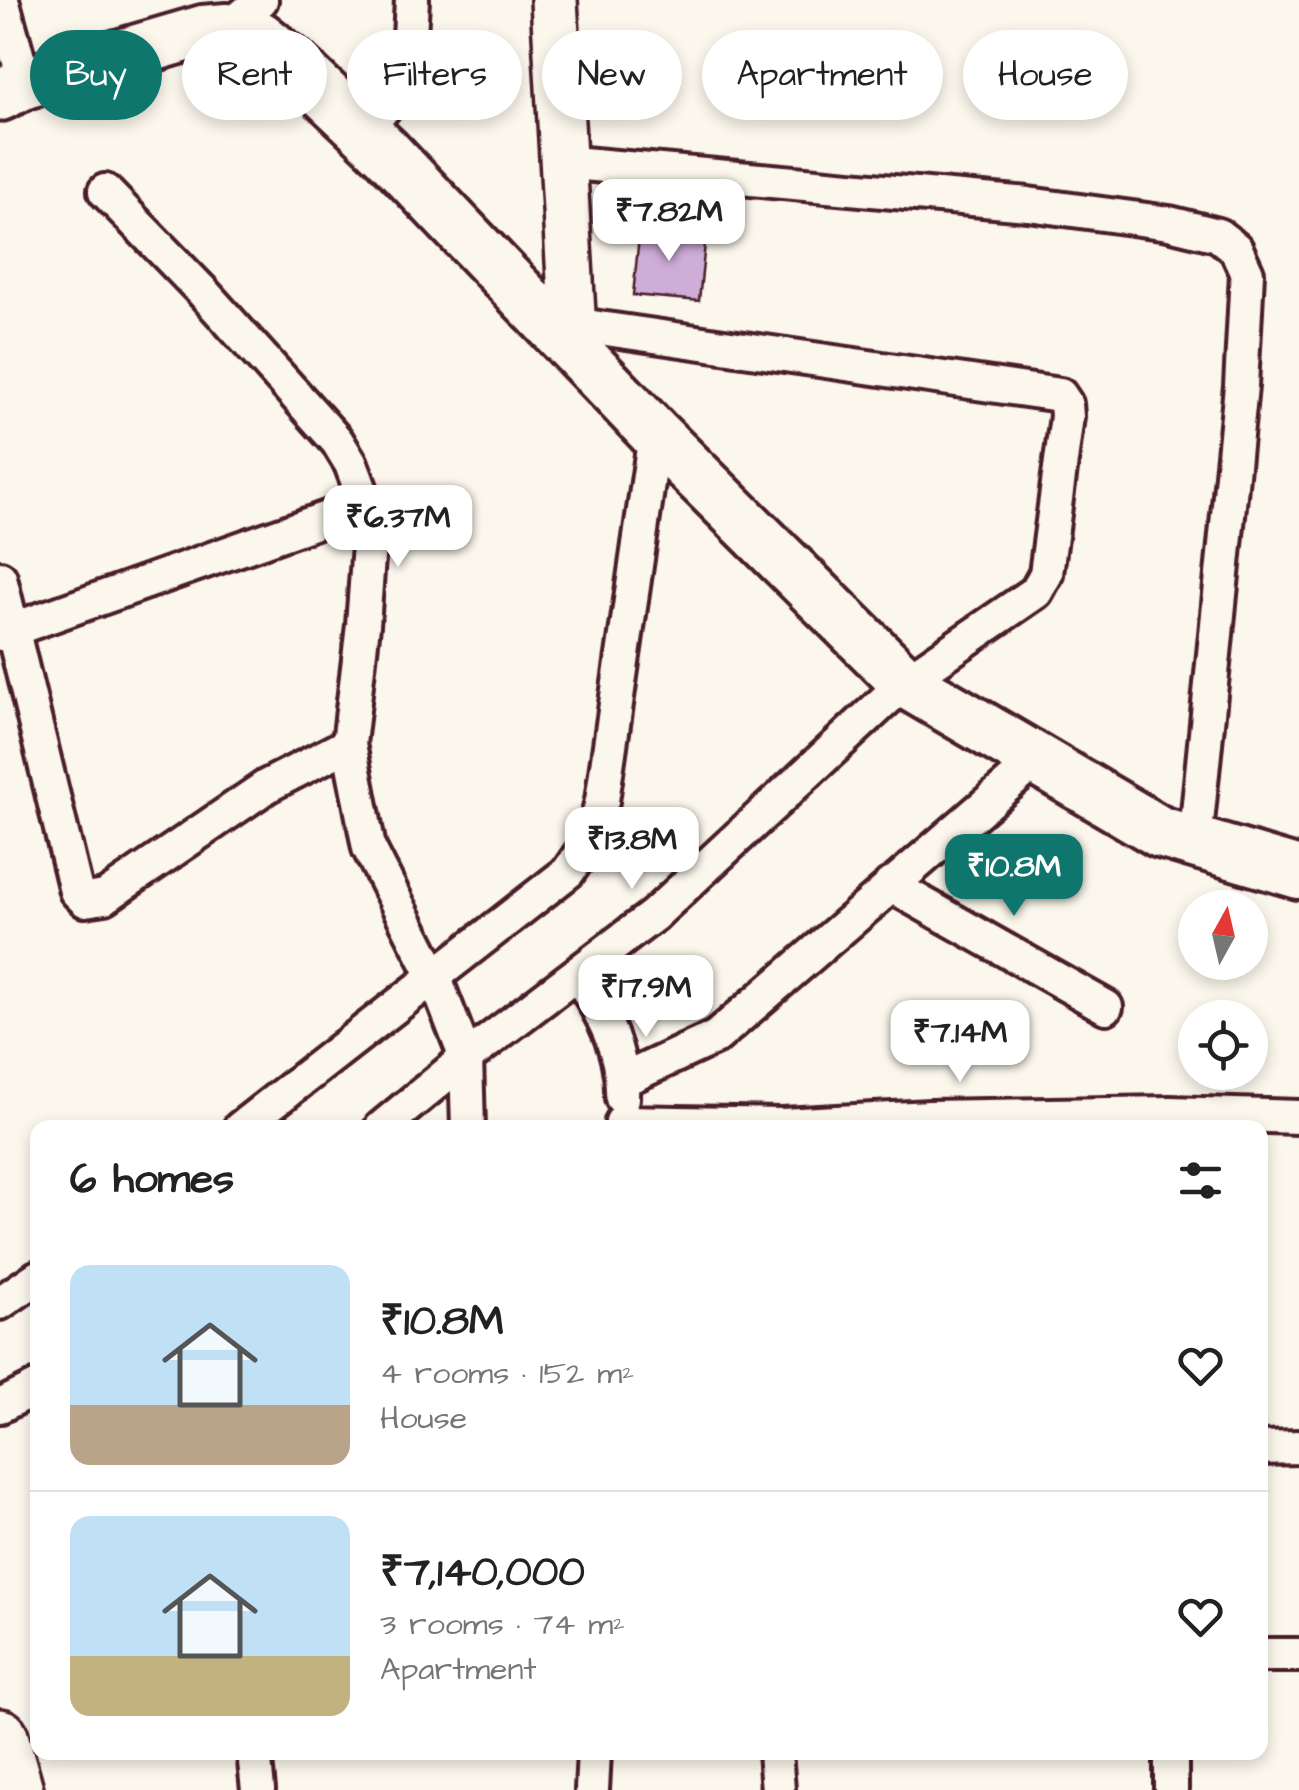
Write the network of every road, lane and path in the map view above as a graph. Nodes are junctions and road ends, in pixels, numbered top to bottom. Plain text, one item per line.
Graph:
1 (2, 0) edge
2 (412, 0) edge
3 (554, 0) edge
4 (244, 14) edge
5 (13, 89) edge
6 (364, 132) junction
7 (561, 162) junction
8 (106, 191) dead end
9 (573, 337) junction
10 (655, 434) junction
11 (366, 504) junction
12 (0, 578) edge
13 (8, 632) edge
14 (905, 682) junction
15 (348, 744) junction
16 (1037, 760) junction
17 (1195, 843) junction
18 (1299, 873) edge
19 (890, 885) junction
20 (578, 975) junction
21 (434, 976) junction
22 (1106, 1007) dead end
23 (466, 1058) junction
24 (623, 1080) junction
25 (1299, 1118) edge
26 (250, 1120) edge
27 (392, 1120) edge
28 (468, 1120) edge
29 (621, 1120) edge
30 (1169, 1120) edge
31 (30, 1283) edge
32 (0, 1304) edge
33 (30, 1391) edge
34 (0, 1406) edge
35 (1299, 1447) edge
36 (1268, 1448) edge
37 (1268, 1654) edge
38 (1299, 1656) edge
39 (0, 1737) edge
40 (255, 1760) edge
41 (594, 1760) edge
42 (776, 1760) edge
43 (1170, 1760) edge
44 (15, 1790) edge
45 (258, 1790) edge
46 (592, 1790) edge
47 (778, 1790) edge
48 (1172, 1790) edge

1 - 5 street
2 - 6 street
3 - 7 street
4 - 5 main road
4 - 6 main road
6 - 9 main road
7 - 9 street
7 - 17 street
8 - 11 street
9 - 10 main road
9 - 14 street
10 - 14 main road
10 - 21 street
11 - 13 street
11 - 15 street
12 - 13 street
13 - 15 street
14 - 16 main road
14 - 20 street
15 - 21 street
16 - 17 main road
16 - 19 street
17 - 18 main road
19 - 22 street
19 - 24 street
20 - 23 street
20 - 24 street
21 - 23 street
21 - 26 street
23 - 27 street
23 - 28 street
24 - 29 street
25 - 30 street
31 - 32 street
33 - 34 street
35 - 36 street
37 - 38 street
39 - 44 highway
40 - 45 street
41 - 46 street
42 - 47 street
43 - 48 street

